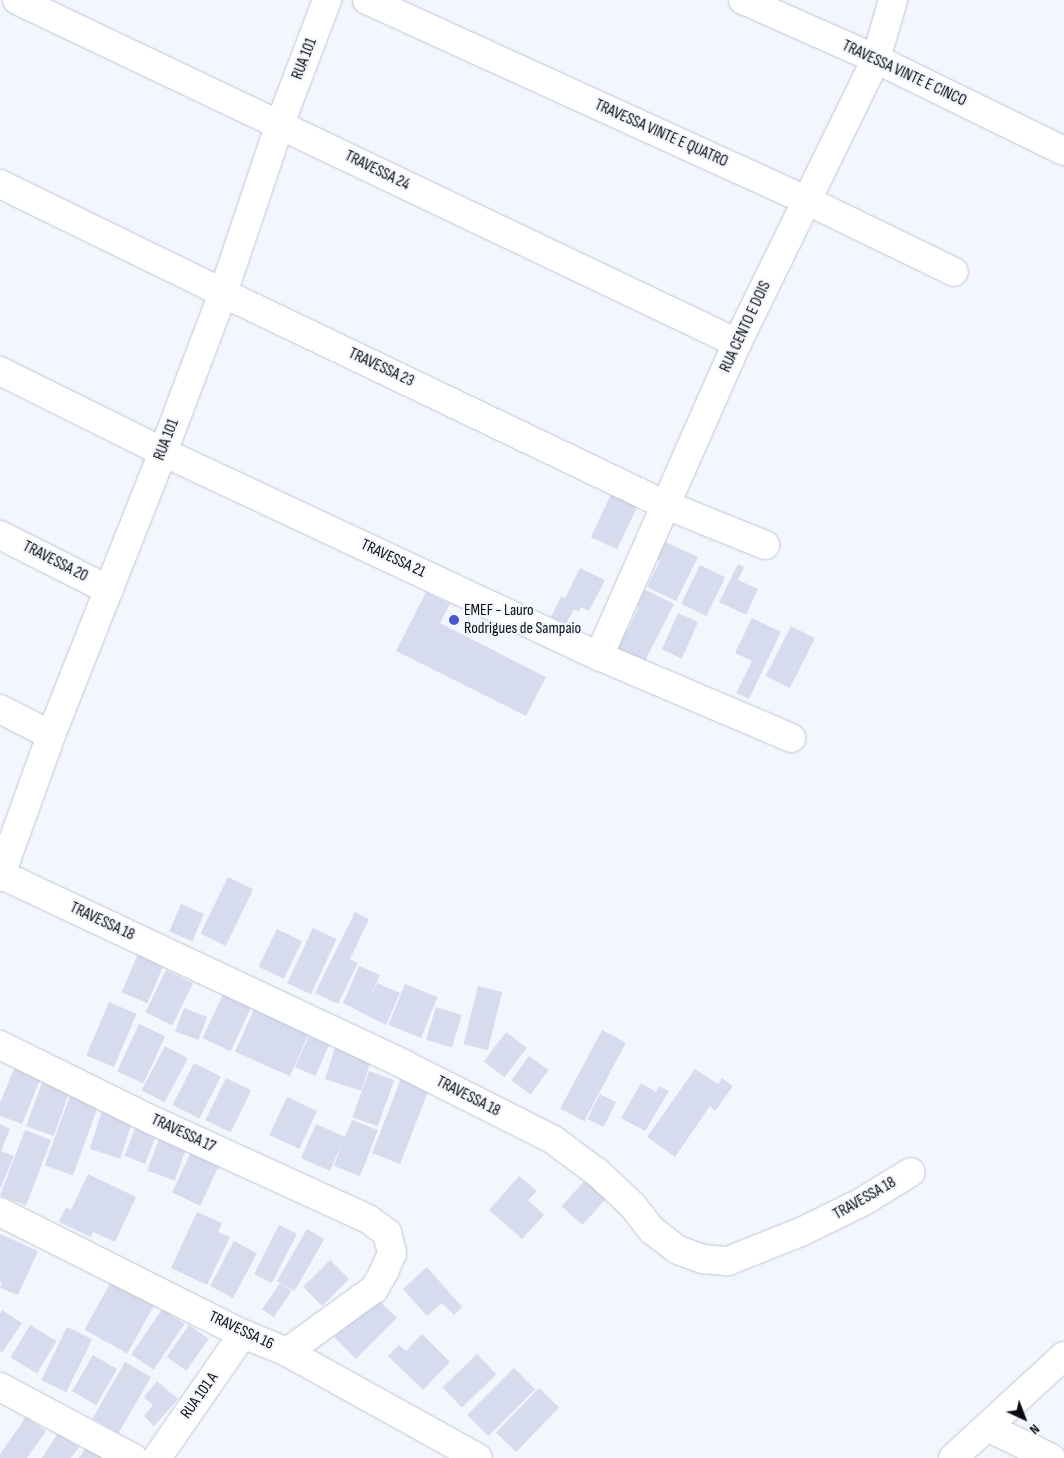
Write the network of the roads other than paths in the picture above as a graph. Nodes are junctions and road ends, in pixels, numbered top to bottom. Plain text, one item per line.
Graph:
1 (17, 0) edge
2 (327, 0) edge
3 (367, 0) edge
4 (743, 0) edge
5 (893, 0) edge
6 (876, 59) junction
7 (280, 124) junction
8 (1064, 151) edge
9 (0, 184) edge
10 (808, 201) junction
11 (954, 272) dead end
12 (223, 293) junction
13 (736, 343) junction
14 (0, 371) edge
15 (163, 452) junction
16 (666, 505) junction
17 (0, 535) edge
18 (765, 545) dead end
19 (109, 590) junction
20 (599, 656) junction
21 (0, 709) edge
22 (50, 734) junction
23 (791, 738) dead end
24 (0, 875) edge
25 (0, 1045) edge
26 (911, 1172) dead end
27 (0, 1212) edge
28 (243, 1334) junction
29 (288, 1352) junction
30 (1064, 1356) edge
31 (0, 1387) edge
32 (987, 1427) junction
33 (133, 1458) edge
34 (157, 1458) edge
35 (478, 1458) edge
36 (953, 1458) edge
37 (1051, 1458) edge

1 - 7 street, TRAVESSA 24
2 - 7 street, RUA 101
3 - 10 street, TRAVESSA VINTE E QUATRO
4 - 6 street, TRAVESSA VINTE E CINCO
5 - 6 street, RUA CENTO E DOIS
6 - 8 street, TRAVESSA VINTE E CINCO
6 - 10 street, RUA CENTO E DOIS
7 - 12 street, RUA 101
7 - 13 street, TRAVESSA 24
9 - 12 street, TRAVESSA 23
10 - 11 street, TRAVESSA VINTE E QUATRO
10 - 13 street, RUA CENTO E DOIS
12 - 15 street, RUA 101
12 - 16 street, TRAVESSA 23
13 - 16 street, RUA CENTO E DOIS
14 - 15 street, TRAVESSA 21
15 - 19 street, RUA 101
15 - 20 street, TRAVESSA 21
16 - 18 street, TRAVESSA 23
16 - 20 street, RUA CENTO E DOIS
17 - 19 street, TRAVESSA 20
19 - 22 street, RUA 101
20 - 23 street, TRAVESSA 21
21 - 22 street
22 - 24 street, RUA 101
24 - 26 street, TRAVESSA 18
25 - 29 street, TRAVESSA 17
27 - 28 street, TRAVESSA 16
28 - 29 street, TRAVESSA 16
28 - 34 street, RUA 101 A
29 - 35 street, TRAVESSA 16
30 - 32 street
31 - 33 street
32 - 36 street
32 - 37 street

